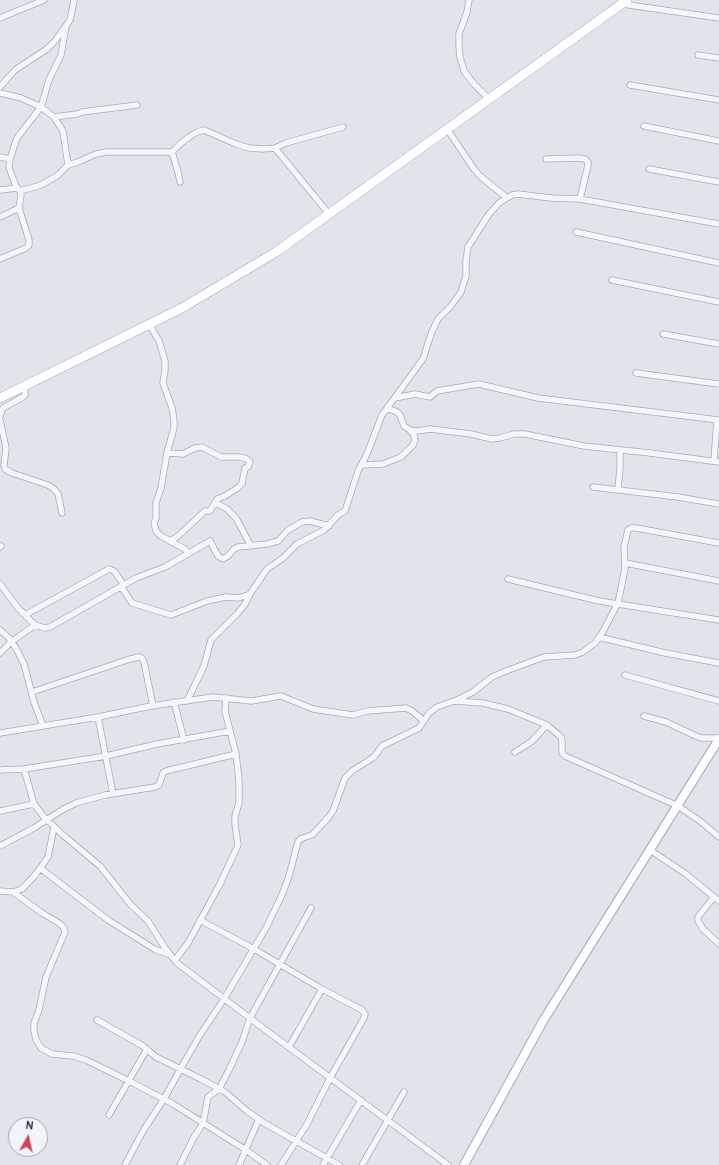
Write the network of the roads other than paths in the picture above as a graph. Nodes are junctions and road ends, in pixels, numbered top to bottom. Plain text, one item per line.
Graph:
1 (44, 0) edge
2 (74, 0) edge
3 (469, 0) edge
4 (624, 2) edge
5 (0, 18) edge
6 (719, 18) edge
7 (66, 26) junction
8 (698, 55) dead end
9 (719, 58) edge
10 (630, 85) dead end
11 (0, 87) edge
12 (0, 93) edge
13 (488, 99) junction
14 (719, 100) edge
15 (137, 105) dead end
16 (41, 107) junction
17 (54, 117) junction
18 (644, 126) dead end
19 (343, 127) dead end
20 (447, 129) junction
21 (719, 141) edge
22 (275, 148) junction
23 (172, 152) junction
24 (0, 157) edge
25 (546, 158) dead end
26 (10, 159) junction
27 (68, 165) junction
28 (649, 169) dead end
29 (180, 182) dead end
30 (719, 182) edge
31 (19, 189) junction
32 (0, 190) edge
33 (507, 198) junction
34 (580, 199) junction
35 (19, 208) junction
36 (329, 214) junction
37 (0, 217) edge
38 (719, 224) edge
39 (576, 232) dead end
40 (0, 259) edge
41 (719, 263) edge
42 (612, 280) dead end
43 (719, 302) edge
44 (149, 324) junction
45 (663, 334) dead end
46 (719, 344) edge
47 (636, 373) dead end
48 (719, 384) edge
49 (26, 385) junction
50 (0, 398) edge
51 (395, 398) junction
52 (387, 408) junction
53 (0, 416) edge
54 (0, 420) edge
55 (718, 420) edge
56 (410, 430) junction
57 (620, 450) junction
58 (167, 453) junction
59 (717, 462) edge
60 (362, 465) junction
61 (6, 469) junction
62 (0, 472) edge
63 (593, 487) dead end
64 (618, 489) junction
65 (719, 504) edge
66 (214, 505) junction
67 (62, 514) dead end
68 (329, 526) junction
69 (170, 541) junction
70 (719, 542) edge
71 (251, 546) junction
72 (188, 553) junction
73 (625, 563) junction
74 (508, 579) dead end
75 (719, 581) edge
76 (0, 584) edge
77 (123, 585) junction
78 (250, 594) junction
79 (618, 603) junction
80 (25, 616) junction
81 (719, 620) edge
82 (35, 626) junction
83 (0, 630) edge
84 (599, 637) junction
85 (11, 642) junction
86 (0, 653) edge
87 (719, 663) edge
88 (625, 675) dead end
89 (32, 692) junction
90 (226, 698) junction
91 (187, 700) junction
92 (454, 701) junction
93 (719, 701) edge
94 (174, 702) junction
95 (153, 706) junction
96 (644, 716) dead end
97 (98, 717) junction
98 (424, 721) junction
99 (547, 725) junction
100 (43, 726) junction
101 (230, 731) junction
102 (0, 733) edge
103 (719, 738) edge
104 (184, 740) junction
105 (515, 752) dead end
106 (236, 754) junction
107 (106, 756) junction
108 (24, 768) junction
109 (0, 770) edge
110 (113, 794) junction
111 (34, 804) junction
112 (678, 806) junction
113 (0, 811) edge
114 (46, 820) junction
115 (54, 827) junction
116 (719, 837) edge
117 (0, 846) edge
118 (650, 850) junction
119 (40, 868) junction
120 (0, 891) edge
121 (13, 892) junction
122 (714, 897) junction
123 (719, 901) edge
124 (311, 908) dead end
125 (200, 920) junction
126 (719, 944) edge
127 (254, 949) junction
128 (170, 955) junction
129 (175, 960) junction
130 (280, 965) junction
131 (322, 989) junction
132 (224, 999) junction
133 (250, 1018) junction
134 (97, 1020) dead end
135 (289, 1047) junction
136 (147, 1049) junction
137 (180, 1068) junction
138 (330, 1078) junction
139 (129, 1081) junction
140 (219, 1089) junction
141 (404, 1092) dead end
142 (164, 1099) junction
143 (361, 1100) junction
144 (109, 1115) dead end
145 (259, 1119) junction
146 (387, 1120) junction
147 (203, 1123) junction
148 (296, 1140) junction
149 (246, 1150) junction
150 (327, 1158) junction
151 (125, 1165) edge
152 (180, 1165) edge
153 (239, 1165) edge
154 (267, 1165) edge
155 (281, 1165) edge
156 (323, 1165) edge
157 (339, 1165) edge
158 (362, 1165) edge
159 (448, 1165) edge
160 (464, 1165) edge

1 - 5 street
2 - 7 street
3 - 13 street
4 - 6 street
4 - 13 main road
7 - 11 street
7 - 16 street
8 - 9 street
10 - 14 street
12 - 16 street
13 - 20 main road
15 - 17 street
16 - 17 street
16 - 26 street
17 - 27 street
18 - 21 street
19 - 22 street
20 - 33 street
20 - 36 main road
22 - 23 street
22 - 36 street
23 - 27 street
23 - 29 street
24 - 26 street
25 - 34 street
26 - 31 street
27 - 31 street
28 - 30 street
31 - 32 street
31 - 35 street
33 - 34 street
33 - 51 street
34 - 38 street
35 - 37 street
35 - 40 street
36 - 44 main road
39 - 41 street
42 - 43 street
44 - 49 main road
44 - 58 street
45 - 46 street
47 - 48 street
49 - 50 main road
49 - 53 street
51 - 52 street
51 - 55 street
52 - 56 street
52 - 60 street
54 - 61 street
55 - 59 street
56 - 57 street
56 - 60 street
57 - 59 street
57 - 64 street
58 - 66 street
58 - 69 street
60 - 68 street
61 - 62 street
61 - 67 street
63 - 64 street
64 - 65 street
66 - 69 street
66 - 71 street
68 - 71 street
68 - 78 street
69 - 72 street
70 - 73 street
71 - 72 street
72 - 77 street
73 - 75 street
73 - 79 street
74 - 79 street
76 - 80 street
77 - 78 street
77 - 80 street
77 - 82 street
78 - 91 street
79 - 81 street
79 - 84 street
80 - 82 street
82 - 85 street
83 - 85 street
84 - 87 street
84 - 92 street
85 - 86 street
85 - 89 street
88 - 93 street
89 - 95 street
89 - 100 street
90 - 91 street
90 - 98 street
90 - 101 street
91 - 94 street
92 - 98 street
92 - 99 street
94 - 95 street
94 - 104 street
95 - 97 street
96 - 103 street
97 - 100 street
97 - 107 street
98 - 127 street
99 - 105 street
99 - 112 street
100 - 102 street
101 - 104 street
101 - 106 street
103 - 112 main road
104 - 107 street
106 - 110 street
106 - 125 street
107 - 108 street
107 - 110 street
108 - 109 street
108 - 111 street
110 - 114 street
111 - 113 street
111 - 114 street
112 - 116 street
112 - 118 main road
114 - 115 street
114 - 117 street
115 - 119 street
115 - 128 street
118 - 122 street
118 - 160 main road
119 - 121 street
119 - 128 street
120 - 121 street
121 - 139 street
122 - 123 street
122 - 126 street
124 - 130 street
125 - 127 street
125 - 129 street
127 - 130 street
127 - 132 street
128 - 129 street
129 - 132 street
130 - 131 street
130 - 133 street
131 - 135 street
131 - 138 street
132 - 133 street
132 - 137 street
133 - 135 street
133 - 140 street
134 - 136 street
135 - 138 street
136 - 137 street
136 - 139 street
137 - 140 street
137 - 142 street
138 - 143 street
138 - 148 street
139 - 142 street
139 - 144 street
140 - 145 street
140 - 147 street
141 - 146 street
142 - 147 street
142 - 151 street
143 - 146 street
143 - 150 street
145 - 148 street
145 - 149 street
146 - 158 street
146 - 159 street
147 - 149 street
147 - 152 street
148 - 150 street
148 - 155 street
149 - 153 street
149 - 154 street
150 - 156 street
150 - 157 street

